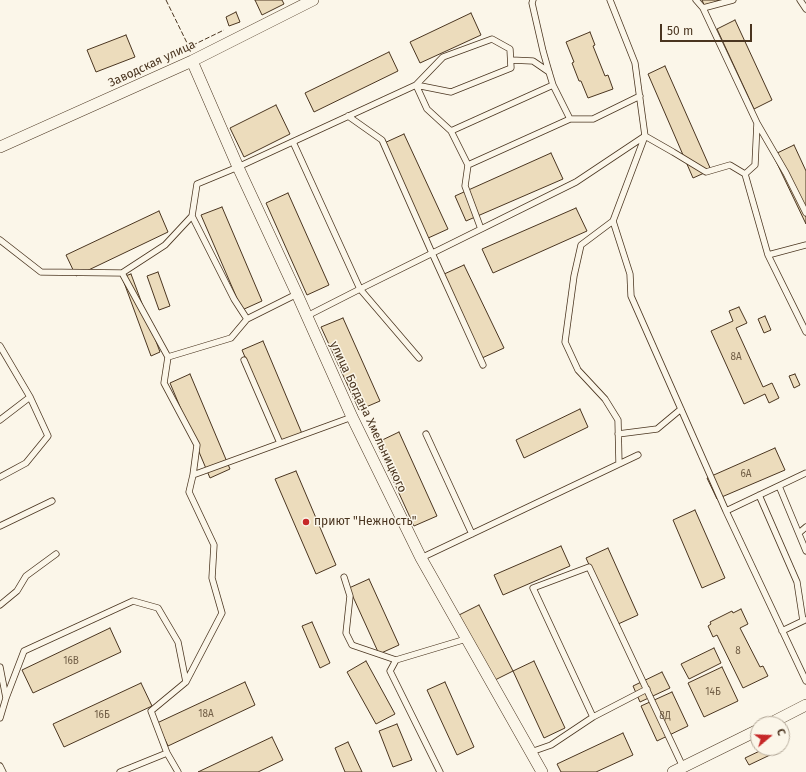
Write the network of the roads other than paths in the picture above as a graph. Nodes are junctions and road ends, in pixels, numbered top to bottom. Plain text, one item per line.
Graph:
1 (313, 0) edge
2 (533, 0) edge
3 (610, 0) edge
4 (696, 0) edge
5 (733, 0) edge
6 (800, 0) edge
7 (702, 8) junction
8 (806, 8) edge
9 (511, 60) junction
10 (192, 61) junction
11 (549, 72) junction
12 (416, 85) junction
13 (553, 85) junction
14 (640, 96) junction
15 (348, 116) junction
16 (570, 119) junction
17 (757, 123) junction
18 (451, 130) junction
19 (645, 136) junction
20 (293, 142) junction
21 (0, 147) edge
22 (468, 165) junction
23 (238, 167) junction
24 (745, 174) junction
25 (806, 213) edge
26 (192, 216) junction
27 (613, 221) junction
28 (481, 229) junction
29 (0, 240) edge
30 (806, 245) edge
31 (432, 253) junction
32 (768, 255) junction
33 (122, 273) junction
34 (360, 289) junction
35 (297, 294) junction
36 (307, 316) junction
37 (247, 320) junction
38 (806, 332) edge
39 (0, 346) edge
40 (168, 357) junction
41 (419, 358) dead end
42 (244, 360) dead end
43 (483, 365) dead end
44 (30, 397) junction
45 (681, 409) junction
46 (352, 417) junction
47 (0, 420) edge
48 (426, 434) dead end
49 (618, 434) junction
50 (280, 444) junction
51 (638, 455) dead end
52 (618, 464) junction
53 (806, 473) edge
54 (193, 475) junction
55 (0, 477) edge
56 (779, 486) junction
57 (759, 495) junction
58 (52, 501) dead end
59 (726, 511) junction
60 (0, 526) edge
61 (806, 527) edge
62 (799, 533) junction
63 (472, 534) junction
64 (806, 551) edge
65 (56, 554) dead end
66 (421, 558) junction
67 (344, 577) dead end
68 (0, 605) edge
69 (805, 620) edge
70 (782, 631) junction
71 (466, 639) junction
72 (396, 660) junction
73 (0, 667) edge
74 (186, 682) junction
75 (806, 682) edge
76 (647, 689) junction
77 (6, 698) junction
78 (806, 705) edge
79 (785, 716) edge
80 (593, 717) junction
81 (0, 718) edge
82 (750, 734) edge
83 (531, 752) junction
84 (167, 753) junction
85 (0, 766) edge
86 (678, 770) edge
87 (3, 772) edge
88 (120, 772) edge
89 (178, 772) edge
90 (440, 772) edge
91 (542, 772) edge

1 - 10 street, Заводская улица
2 - 11 lane
3 - 14 lane
4 - 7 lane
5 - 7 lane
6 - 8 lane
7 - 17 lane
9 - 11 lane
9 - 12 lane
9 - 12 lane
10 - 21 street, Заводская улица
10 - 23 street, улица Богдана Хмельницкого
11 - 13 lane
12 - 15 lane
12 - 18 lane
13 - 16 lane
13 - 18 lane
14 - 16 lane
14 - 19 lane
15 - 20 lane
15 - 31 lane
16 - 22 lane
17 - 24 lane
17 - 25 lane
18 - 22 lane
19 - 24 lane
19 - 27 lane
19 - 28 lane
20 - 23 lane
20 - 34 lane
22 - 28 lane
23 - 26 lane
23 - 35 street, улица Богдана Хмельницкого
24 - 32 lane
26 - 33 lane
26 - 37 lane
27 - 45 lane
27 - 49 lane
28 - 31 lane
29 - 33 lane
30 - 32 lane
31 - 34 lane
31 - 43 lane
32 - 38 lane
33 - 40 lane
34 - 36 lane
34 - 41 lane
35 - 36 street, улица Богдана Хмельницкого
35 - 37 lane
36 - 46 street, улица Богдана Хмельницкого
37 - 40 lane
39 - 44 lane
40 - 54 lane
42 - 50 lane
44 - 47 lane
44 - 55 lane
45 - 49 lane
45 - 59 lane
46 - 50 lane
46 - 66 street, улица Богдана Хмельницкого
48 - 63 lane
49 - 52 lane
50 - 54 lane
51 - 52 lane
52 - 63 lane
53 - 56 lane
54 - 74 lane
56 - 57 lane
56 - 62 lane
57 - 59 lane
57 - 69 lane
58 - 60 lane
59 - 70 lane
61 - 62 lane
62 - 64 lane
63 - 66 lane
65 - 68 lane
66 - 71 street, улица Богдана Хмельницкого
67 - 72 lane
69 - 70 lane
70 - 75 lane
71 - 72 lane
71 - 83 street, улица Богдана Хмельницкого
72 - 90 lane
73 - 77 lane
74 - 77 lane
74 - 84 lane
76 - 80 lane
76 - 80 lane
76 - 86 lane
77 - 81 lane
78 - 79 street
80 - 83 lane
82 - 86 street
83 - 91 street, улица Богдана Хмельницкого
84 - 88 lane
84 - 89 lane
85 - 87 lane

